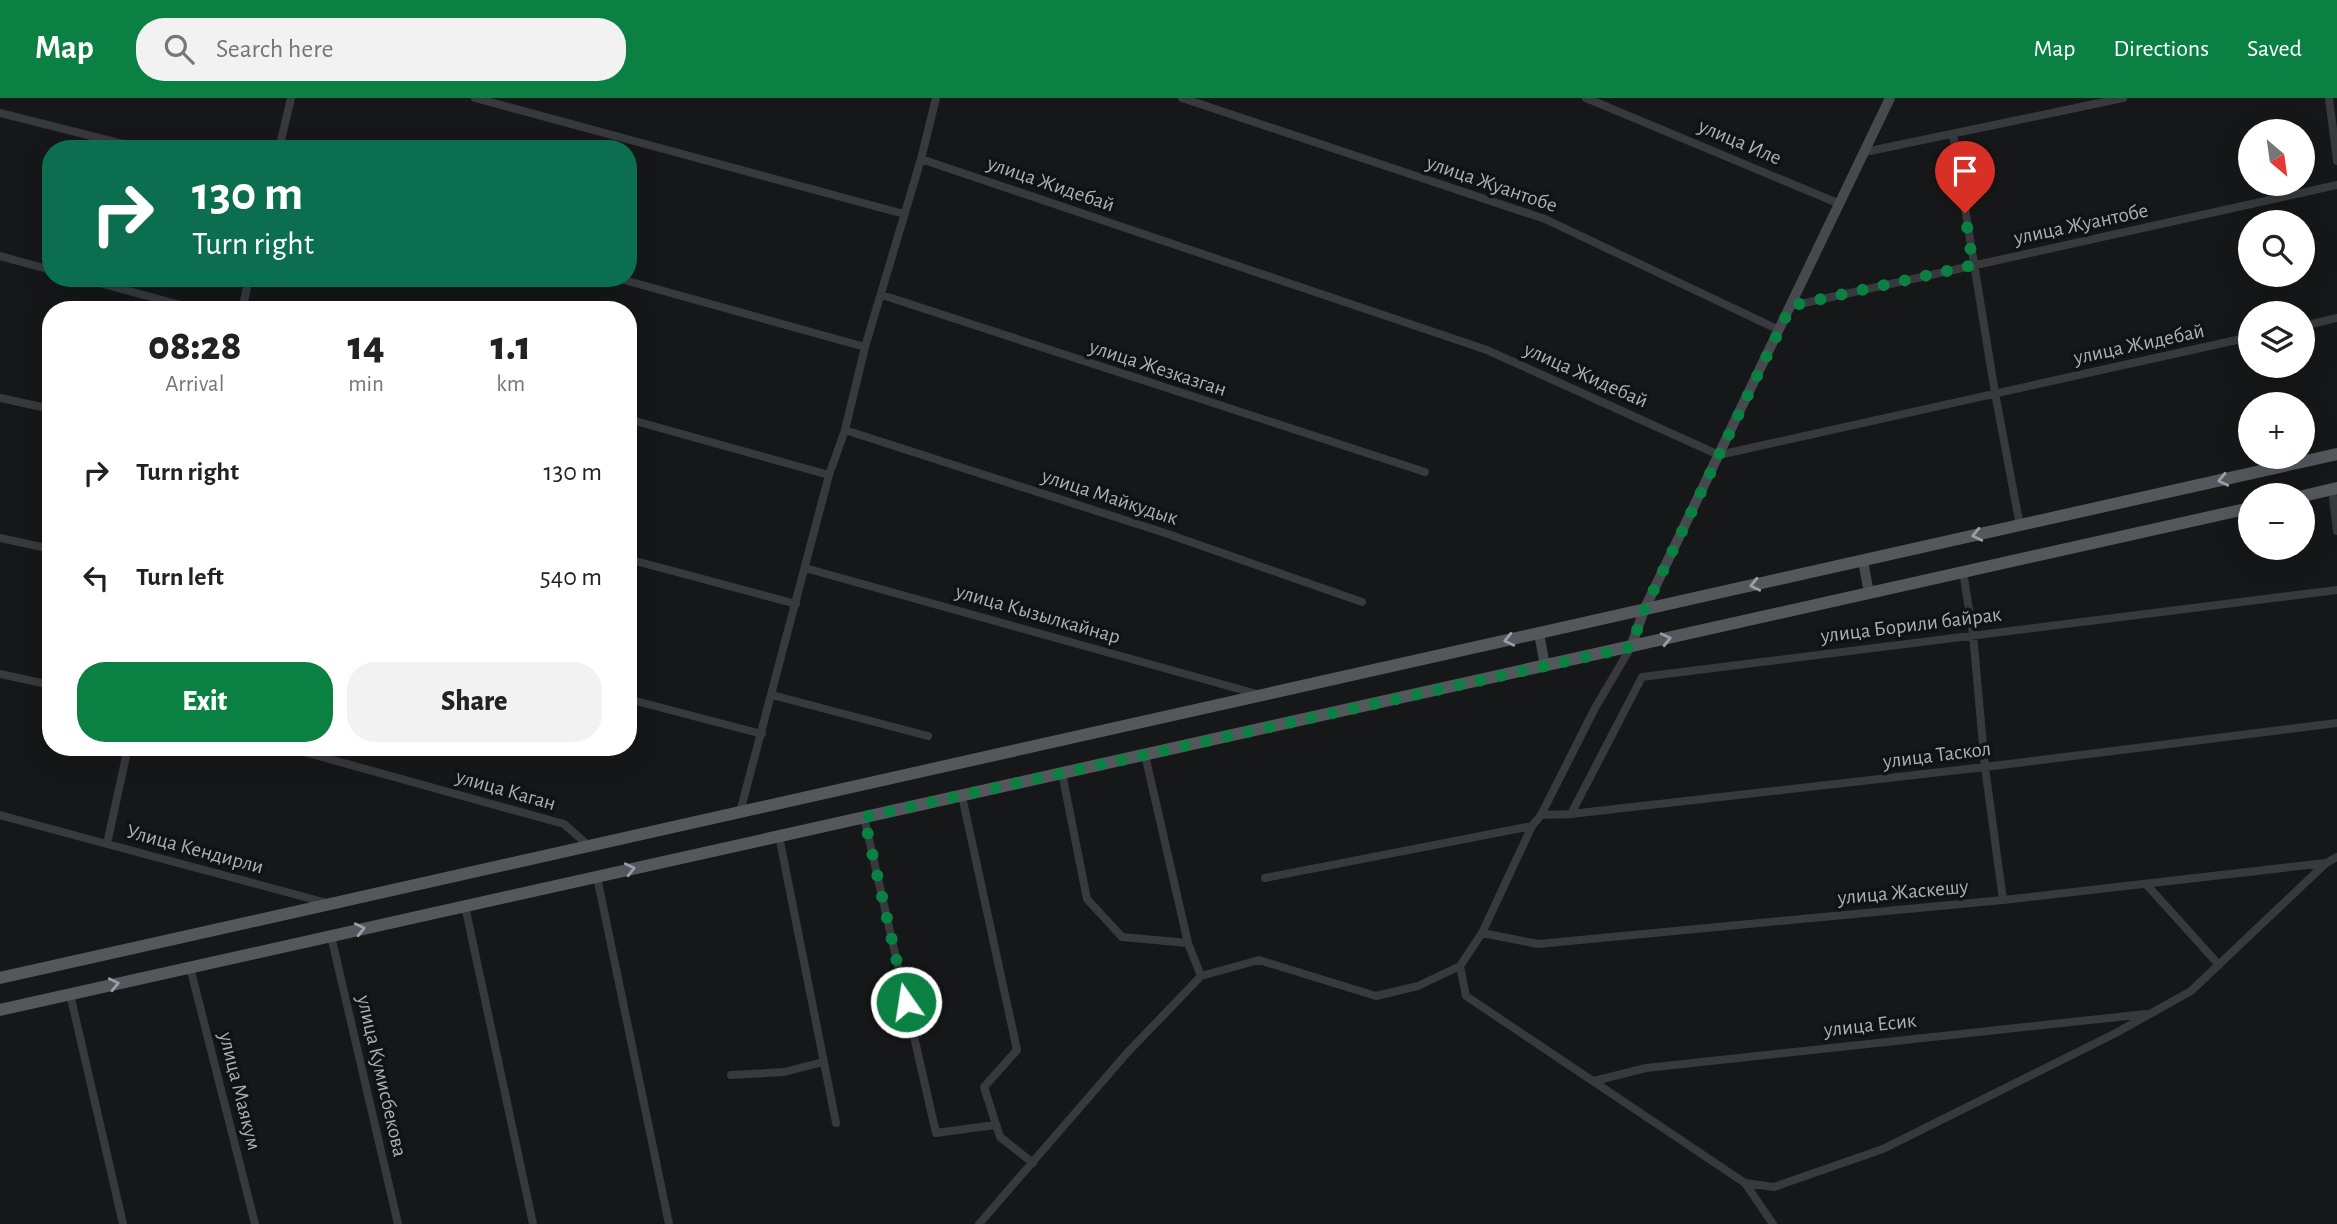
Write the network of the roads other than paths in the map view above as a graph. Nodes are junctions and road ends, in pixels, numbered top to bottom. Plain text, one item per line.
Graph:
1 (291, 98) edge
2 (475, 98) edge
3 (936, 98) edge
4 (1182, 98) edge
5 (1586, 98) edge
6 (1890, 98) edge
7 (2123, 98) edge
8 (2329, 98) edge
9 (0, 113) edge
10 (1953, 134) junction
11 (107, 140) edge
12 (281, 140) edge
13 (630, 140) edge
14 (637, 142) edge
15 (1866, 152) junction
16 (921, 159) junction
17 (2337, 161) edge
18 (2337, 185) edge
19 (1840, 204) junction
20 (904, 214) junction
21 (0, 256) edge
22 (1973, 265) junction
23 (42, 268) edge
24 (637, 284) edge
25 (114, 287) edge
26 (882, 295) junction
27 (166, 301) edge
28 (1791, 306) junction
29 (2337, 318) edge
30 (2315, 323) edge
31 (1779, 330) junction
32 (2238, 340) edge
33 (865, 347) junction
34 (1994, 393) junction
35 (0, 398) edge
36 (42, 407) edge
37 (637, 422) edge
38 (845, 430) junction
39 (2337, 454) edge
40 (1719, 455) junction
41 (1424, 472) dead end
42 (829, 475) junction
43 (2335, 489) edge
44 (2315, 493) edge
45 (2238, 511) edge
46 (2020, 526) junction
47 (2337, 531) edge
48 (0, 537) edge
49 (42, 547) edge
50 (637, 561) edge
51 (1863, 561) junction
52 (805, 568) junction
53 (1963, 572) junction
54 (2337, 590) edge
55 (1869, 593) junction
56 (1362, 602) dead end
57 (796, 604) junction
58 (1644, 610) junction
59 (1539, 634) junction
60 (1973, 634) junction
61 (1631, 647) junction
62 (1545, 666) junction
63 (0, 674) edge
64 (42, 683) edge
65 (772, 695) junction
66 (1262, 695) junction
67 (637, 701) edge
68 (2337, 723) edge
69 (762, 734) junction
70 (928, 736) dead end
71 (1144, 755) junction
72 (126, 756) edge
73 (318, 756) edge
74 (1985, 767) junction
75 (1062, 773) junction
76 (962, 796) junction
77 (740, 813) junction
78 (0, 814) edge
79 (1571, 814) junction
80 (1541, 815) junction
81 (864, 817) junction
82 (1532, 826) junction
83 (779, 836) junction
84 (107, 844) junction
85 (589, 846) junction
86 (2337, 857) edge
87 (2326, 863) junction
88 (597, 877) junction
89 (1265, 878) dead end
90 (2146, 884) junction
91 (2003, 900) junction
92 (328, 903) junction
93 (465, 906) junction
94 (1482, 933) junction
95 (331, 936) junction
96 (1188, 943) junction
97 (2219, 965) junction
98 (1460, 966) junction
99 (190, 967) junction
100 (1201, 976) junction
101 (0, 978) edge
102 (70, 994) junction
103 (0, 1010) edge
104 (2151, 1013) junction
105 (823, 1062) junction
106 (731, 1075) dead end
107 (1594, 1081) junction
108 (836, 1123) dead end
109 (995, 1125) junction
110 (1032, 1163) junction
111 (1745, 1183) junction
112 (123, 1224) edge
113 (255, 1224) edge
114 (398, 1224) edge
115 (533, 1224) edge
116 (669, 1224) edge
117 (979, 1224) edge
118 (1773, 1224) edge

1 - 12 street
2 - 13 street
3 - 16 street
4 - 31 street, улица Жуантобе
5 - 19 street, улица Иле
6 - 15 street
7 - 10 street
8 - 17 street
9 - 11 street
10 - 15 street
10 - 22 street
14 - 20 street
15 - 19 street
16 - 20 street
16 - 40 street, улица Жидебай
18 - 22 street, улица Жуантобе
19 - 28 street
20 - 26 street
21 - 23 street
22 - 28 street, улица Жуантобе
22 - 34 street
24 - 33 street
25 - 27 street
26 - 33 street
26 - 41 street, улица Жезказган
28 - 31 street
29 - 30 street
31 - 40 street
32 - 34 street, улица Жидебай
33 - 38 street
34 - 40 street, улица Жидебай
34 - 46 street
35 - 36 street
37 - 42 street
38 - 42 street
38 - 56 street, улица Майкудык
39 -> 46 main road
40 - 58 street
42 - 52 street
43 - 44 main road
43 - 47 street
45 - 53 main road
46 -> 51 main road
48 - 49 street
50 - 57 street
51 - 55 street
51 -> 58 main road
52 - 57 street
52 - 66 street, улица Кызылкайнар
53 - 55 main road
53 - 60 street
54 - 60 street, улица Борили байрак
61 -> 55 main road
57 - 65 street
58 - 59 main road
58 - 61 street
59 - 62 street
59 -> 66 main road
60 - 74 street
60 - 79 street, улица Борили байрак
61 - 62 main road
61 - 80 street
62 - 71 main road
63 - 64 street
65 - 69 street
65 - 70 street
66 - 77 main road
67 - 69 street
68 - 74 street, улица Таскол
69 - 77 street
71 - 75 main road
71 - 96 street
72 - 84 street, Улица Кендирли
73 - 85 street, улица Каган
74 - 79 street, улица Таскол
74 - 91 street
75 - 76 main road
75 - 96 street
76 - 81 main road
76 - 109 street
77 - 85 main road
78 - 84 street
79 - 80 street, улица Таскол
80 - 82 street
81 - 83 main road
81 - 109 street
82 - 89 street
82 - 94 street
88 -> 83 main road
83 - 105 street
84 - 92 street, Улица Кендирли
85 - 92 main road
86 - 87 street
87 - 90 street, улица Жаскешу
87 - 97 street
88 - 93 main road
88 - 116 street
90 - 91 street, улица Жаскешу
90 - 97 street
91 - 94 street, улица Жаскешу
92 - 101 main road
95 -> 93 main road
93 - 115 street
94 - 98 street
95 - 99 main road
95 - 114 street, улица Кумисбекова
96 - 100 street
97 - 104 street
98 - 100 street
98 - 107 street
102 -> 99 main road
99 - 113 street, улица Маякум
100 - 110 street
102 - 103 main road
102 - 112 street
104 - 107 street, улица Есик
104 - 111 street
105 - 106 street
105 - 108 street
107 - 111 street
109 - 110 street
110 - 117 street
111 - 118 street

